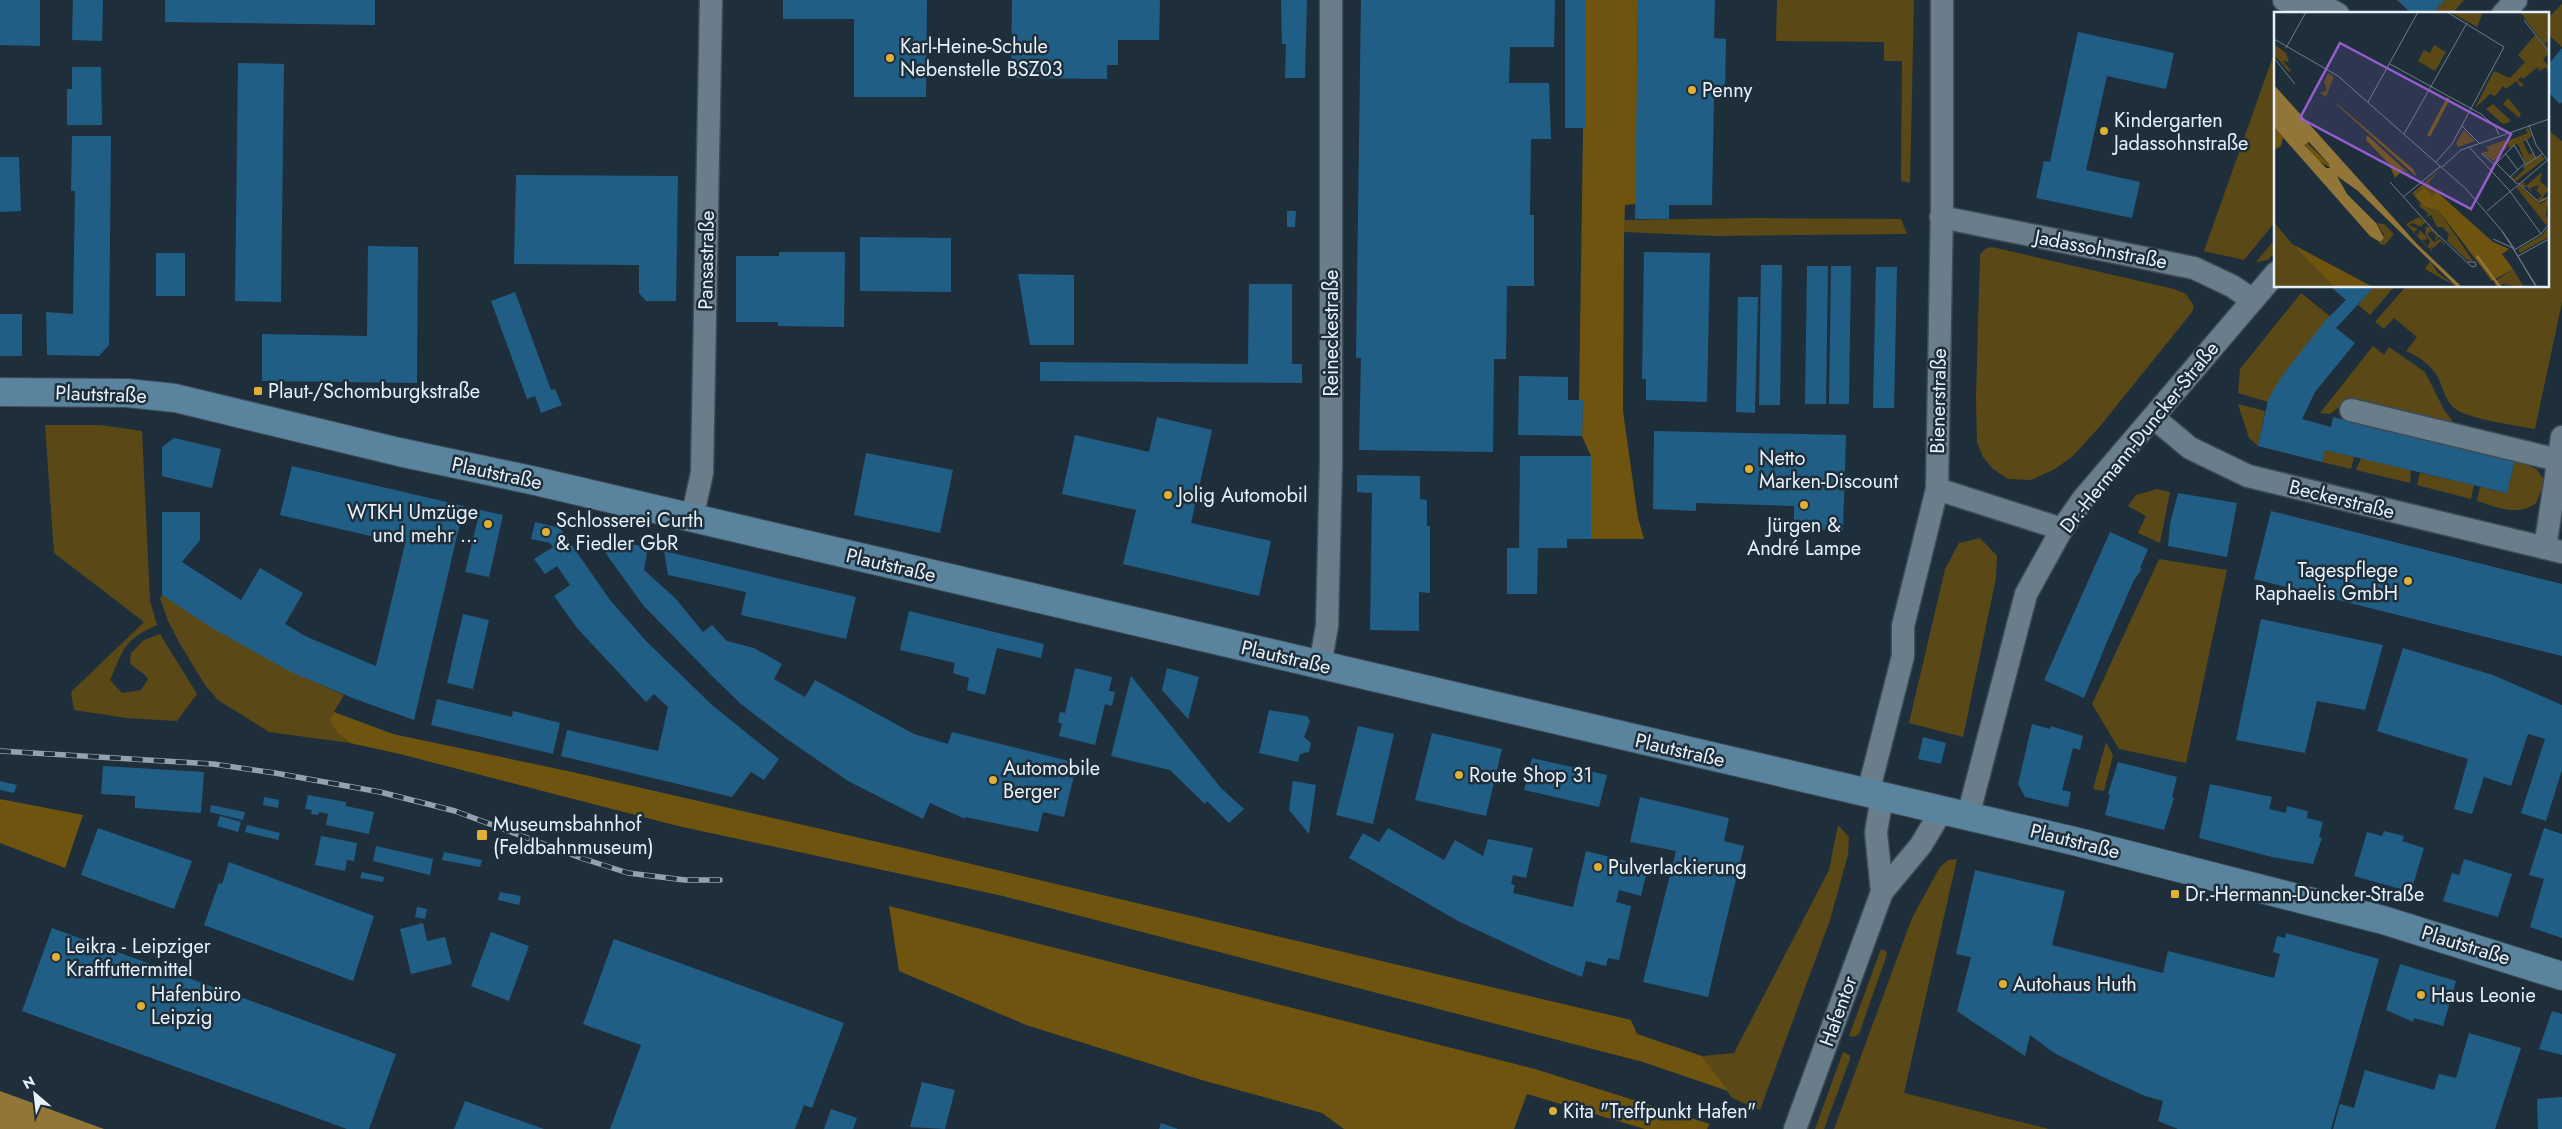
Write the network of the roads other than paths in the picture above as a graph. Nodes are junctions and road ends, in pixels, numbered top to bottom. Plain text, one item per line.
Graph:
1 (711, 0) edge
2 (1331, 0) edge
3 (1942, 0) edge
4 (2284, 0) edge
5 (2516, 0) edge
6 (2334, 12) edge
7 (2505, 12) edge
8 (1941, 217) junction
9 (2274, 275) edge
10 (2252, 300) junction
11 (0, 392) edge
12 (2351, 410) dead end
13 (2154, 418) junction
14 (2562, 437) edge
15 (2558, 460) junction
16 (1937, 489) junction
17 (692, 518) junction
18 (2062, 529) junction
19 (2553, 550) edge
20 (1320, 665) junction
21 (1875, 795) junction
22 (1955, 813) junction
23 (1882, 892) junction
24 (2562, 976) edge
25 (1795, 1129) edge

1 - 17 street, Pansastraße
2 - 20 street, Reineckestraße
3 - 8 street, Bienerstraße
4 - 6 street
5 - 7 street
8 - 10 street, Jadassohnstraße
8 - 16 street, Bienerstraße
9 - 10 street, Dr.-Hermann-Duncker-Straße
10 - 13 street, Dr.-Hermann-Duncker-Straße
11 - 17 main road, Plautstraße
12 - 15 street
13 - 18 street, Dr.-Hermann-Duncker-Straße
13 - 19 street, Beckerstraße
14 - 15 street, Beckerstraße
15 - 19 street, Beckerstraße
16 - 18 street
16 - 21 street, Bienerstraße
17 - 20 main road, Plautstraße
18 - 22 street, Dr.-Hermann-Duncker-Straße
20 - 21 main road, Plautstraße
21 - 22 main road, Plautstraße
21 - 23 street, Hafentor
22 - 23 street, Hafentor
22 - 24 main road, Plautstraße
23 - 25 street, Hafentor

